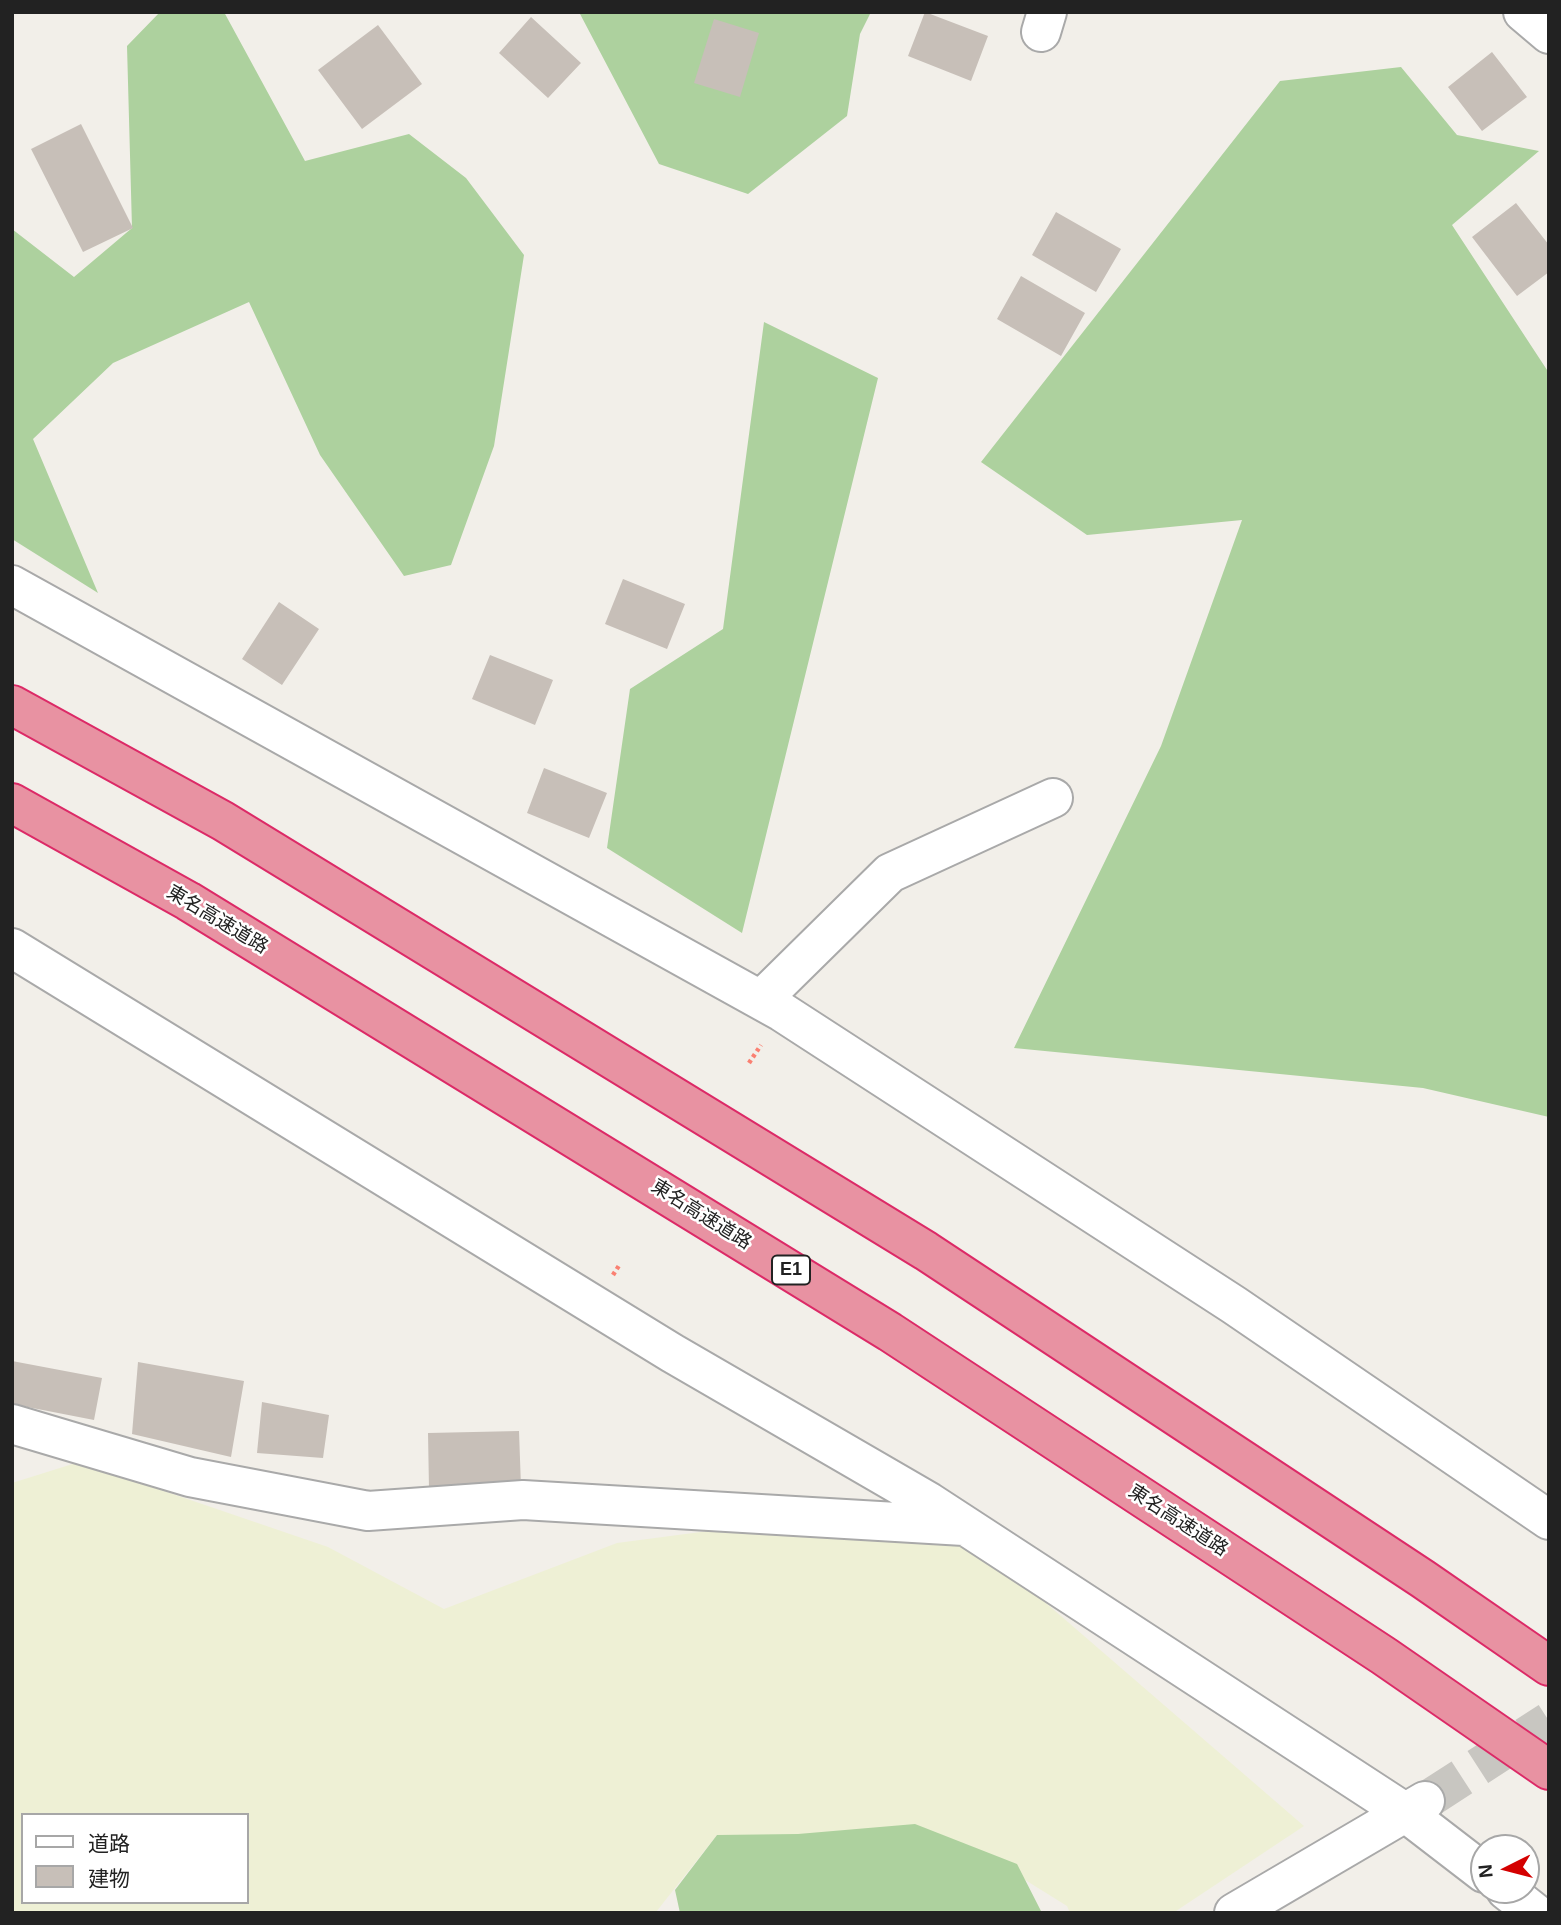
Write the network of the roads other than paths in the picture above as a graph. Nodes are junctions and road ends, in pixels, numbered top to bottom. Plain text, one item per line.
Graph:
1 (1523, 12) edge
2 (1549, 34) edge
3 (12, 585) edge
4 (12, 705) edge
5 (1053, 798) dead end
6 (12, 803) edge
7 (12, 948) edge
8 (761, 1000) junction
9 (12, 1424) edge
10 (1549, 1520) edge
11 (967, 1527) junction
12 (1549, 1667) edge
13 (1549, 1770) edge
14 (1418, 1805) junction
15 (1470, 1859) edge
16 (1234, 1913) edge

1 - 2 street
3 - 8 street
4 - 12 highway
5 - 8 street
6 - 13 highway, 東名高速道路 / E1
7 - 11 street
8 - 10 street
9 - 11 street
11 - 14 street
14 - 15 street
14 - 16 street

